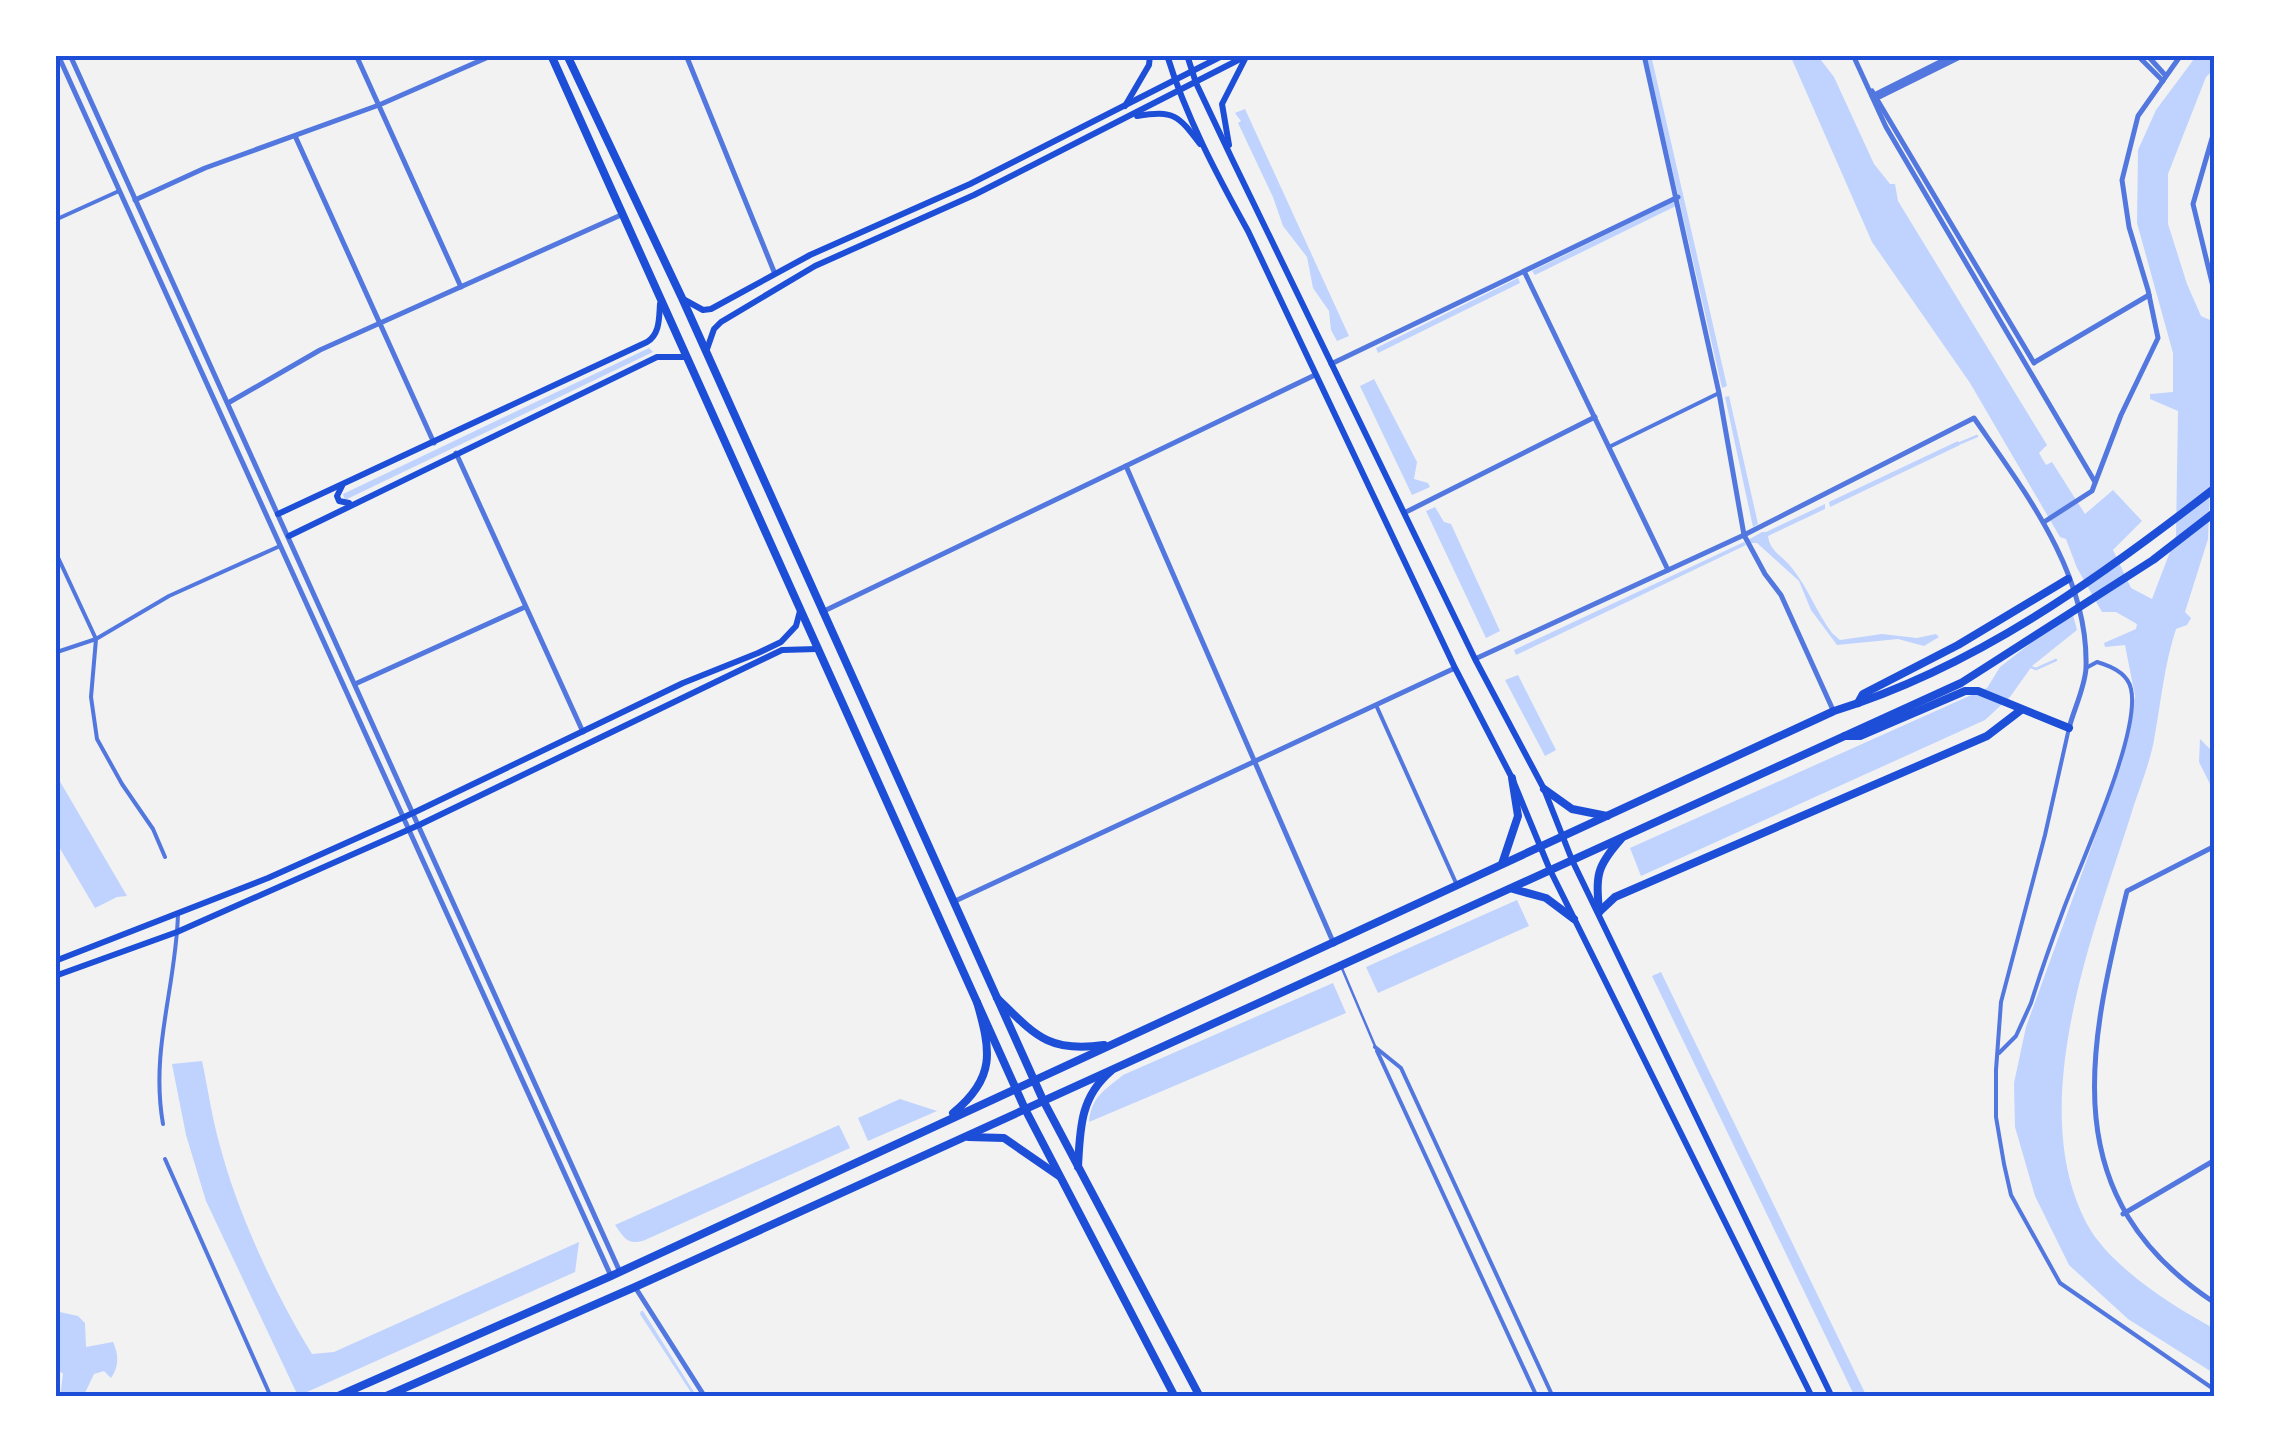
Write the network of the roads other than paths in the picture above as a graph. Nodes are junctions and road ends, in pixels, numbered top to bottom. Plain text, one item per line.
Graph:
1 (58, 55) edge
2 (70, 55) edge
3 (356, 55) edge
4 (493, 55) edge
5 (550, 55) edge
6 (569, 55) edge
7 (686, 55) edge
8 (1150, 55) edge
9 (1167, 55) edge
10 (1187, 55) edge
11 (1224, 55) edge
12 (1644, 55) edge
13 (1855, 55) edge
14 (1954, 55) edge
15 (1964, 55) edge
16 (2138, 55) edge
17 (2147, 55) edge
18 (2181, 55) edge
19 (1247, 56) edge
20 (1192, 72) junction
21 (2164, 78) junction
22 (1175, 81) junction
23 (1196, 84) junction
24 (1180, 92) junction
25 (1874, 97) junction
26 (379, 105) junction
27 (1125, 106) junction
28 (1131, 116) junction
29 (2215, 128) edge
30 (296, 138) junction
31 (1207, 153) junction
32 (1233, 161) junction
33 (119, 190) junction
34 (1678, 198) junction
35 (136, 200) junction
36 (621, 214) junction
37 (55, 220) edge
38 (1524, 271) junction
39 (775, 274) junction
40 (461, 287) junction
41 (2214, 291) edge
42 (2149, 295) junction
43 (682, 298) junction
44 (660, 304) junction
45 (380, 324) junction
46 (647, 342) junction
47 (706, 352) junction
48 (684, 357) junction
49 (652, 359) junction
50 (1331, 364) junction
51 (2031, 365) junction
52 (1317, 374) junction
53 (1720, 393) junction
54 (228, 404) junction
55 (1594, 417) junction
56 (434, 443) junction
57 (1609, 446) junction
58 (456, 453) junction
59 (1126, 466) junction
60 (2096, 482) junction
61 (343, 485) junction
62 (2215, 488) edge
63 (355, 502) junction
64 (2215, 512) edge
65 (1404, 513) junction
66 (278, 514) junction
67 (2044, 522) junction
68 (1744, 535) junction
69 (289, 536) junction
70 (276, 538) junction
71 (280, 546) junction
72 (55, 551) edge
73 (1668, 570) junction
74 (2068, 579) junction
75 (526, 607) junction
76 (800, 611) junction
77 (822, 612) junction
78 (96, 639) junction
79 (817, 649) junction
80 (1475, 659) junction
81 (1455, 668) junction
82 (2086, 668) junction
83 (55, 679) edge
84 (355, 684) junction
85 (1858, 704) junction
86 (1376, 705) junction
87 (2021, 710) junction
88 (1834, 711) junction
89 (2068, 728) junction
90 (583, 732) junction
91 (1844, 736) junction
92 (1255, 762) junction
93 (1512, 778) junction
94 (1544, 789) junction
95 (413, 813) junction
96 (1607, 816) junction
97 (403, 818) junction
98 (419, 825) junction
99 (408, 830) junction
100 (1563, 836) junction
101 (1623, 836) junction
102 (1540, 846) junction
103 (2215, 846) edge
104 (164, 858) dead end
105 (1572, 860) junction
106 (1502, 864) junction
107 (1550, 870) junction
108 (1457, 886) junction
109 (1508, 889) junction
110 (953, 902) junction
111 (1599, 912) junction
112 (178, 914) junction
113 (1574, 919) junction
114 (177, 932) junction
115 (1334, 944) junction
116 (55, 961) edge
117 (1340, 965) junction
118 (55, 976) edge
119 (997, 998) junction
120 (977, 1002) junction
121 (1204, 1004) junction
122 (1208, 1025) junction
123 (1113, 1044) junction
124 (1376, 1047) junction
125 (1997, 1055) junction
126 (1120, 1064) junction
127 (1034, 1080) junction
128 (1015, 1088) junction
129 (1042, 1100) junction
130 (1024, 1109) junction
131 (940, 1123) junction
132 (163, 1124) dead end
133 (958, 1139) junction
134 (165, 1158) dead end
135 (2215, 1160) edge
136 (1078, 1166) junction
137 (1059, 1176) junction
138 (2124, 1214) junction
139 (616, 1274) junction
140 (635, 1287) junction
141 (2215, 1304) edge
142 (2215, 1390) edge
143 (271, 1397) edge
144 (336, 1397) edge
145 (384, 1397) edge
146 (704, 1397) edge
147 (1174, 1397) edge
148 (1200, 1397) edge
149 (1537, 1397) edge
150 (1553, 1397) edge
151 (1812, 1397) edge
152 (1832, 1397) edge

1 - 33 street
2 - 35 street
3 - 26 street
4 - 26 street
5 - 36 main road
6 - 43 main road
7 - 39 street
8 - 27 main road
9 - 22 main road
10 - 20 main road
11 - 20 main road
12 - 34 street
13 - 25 street
14 - 25 street
15 - 25 street
16 - 21 street
17 - 21 street
18 - 21 street
19 - 23 main road
19 - 32 main road
20 - 22 main road
20 - 23 main road
21 - 42 street
22 - 24 main road
22 - 27 main road
23 - 24 main road
23 - 32 main road
24 - 28 main road
24 - 31 main road
25 - 51 street
26 - 30 street
26 - 40 street
27 - 39 main road
28 - 31 main road
28 - 47 main road
29 - 41 street
30 - 35 street
30 - 45 street
31 - 52 main road
32 - 50 main road
33 - 37 street
33 - 70 street
34 - 38 street
34 - 53 street
35 - 54 street
36 - 40 street
36 - 44 main road
38 - 50 street
38 - 55 street
39 - 43 main road
40 - 45 street
42 - 51 street
42 - 60 street
43 - 47 main road
44 - 46 main road
44 - 48 main road
45 - 54 street
45 - 56 street
46 - 49 main road
46 - 56 main road
47 - 77 main road
48 - 49 main road
48 - 76 main road
49 - 58 main road
50 - 65 main road
51 - 60 street
52 - 59 street
52 - 81 main road
53 - 57 street
53 - 68 street
54 - 66 street
55 - 57 street
55 - 65 street
56 - 61 main road
57 - 73 street
58 - 63 main road
58 - 75 street
59 - 77 street
59 - 92 street
60 - 67 street
61 - 63 main road
61 - 66 main road
62 - 85 main road
63 - 69 main road
64 - 91 main road
65 - 80 main road
66 - 69 street
66 - 70 street
67 - 68 street
67 - 74 street
68 - 73 street
68 - 88 street
69 - 71 street
69 - 84 street
70 - 71 street
71 - 78 street
71 - 97 street
72 - 78 street
73 - 80 street
74 - 82 street
74 - 85 main road
75 - 84 street
75 - 90 street
76 - 79 main road
76 - 90 main road
77 - 110 main road
78 - 83 street
78 - 104 street
79 - 98 main road
79 - 120 main road
80 - 94 main road
81 - 86 street
81 - 93 main road
82 - 89 street
82 - 125 street
84 - 95 street
85 - 88 main road
86 - 92 street
86 - 108 street
87 - 89 main road
87 - 91 main road
87 - 111 main road
88 - 96 main road
89 - 125 street
90 - 95 main road
91 - 101 main road
92 - 110 street
92 - 115 street
93 - 102 main road
93 - 106 main road
94 - 96 main road
94 - 100 main road
95 - 97 main road
95 - 98 street
96 - 100 main road
97 - 99 street
97 - 112 main road
98 - 99 main road
98 - 139 street
99 - 114 main road
99 - 139 street
100 - 102 main road
100 - 105 main road
101 - 105 main road
101 - 111 main road
102 - 106 main road
102 - 107 main road
103 - 138 street
105 - 107 main road
105 - 111 main road
106 - 108 main road
107 - 109 main road
107 - 113 main road
108 - 115 main road
109 - 113 main road
109 - 117 main road
110 - 119 main road
111 - 152 main road
112 - 114 street
112 - 116 main road
113 - 151 main road
114 - 118 main road
114 - 132 street
115 - 121 main road
117 - 122 main road
117 - 124 lane
119 - 123 main road
119 - 127 main road
120 - 128 main road
120 - 131 main road
121 - 122 main road
121 - 123 main road
122 - 126 main road
123 - 127 main road
124 - 149 street
124 - 150 street
125 - 142 street
126 - 129 main road
126 - 136 main road
127 - 128 main road
127 - 129 main road
128 - 130 main road
128 - 131 main road
129 - 130 main road
129 - 136 main road
130 - 133 main road
130 - 137 main road
131 - 139 main road
133 - 137 main road
133 - 140 main road
134 - 143 street
135 - 138 street
136 - 148 main road
137 - 147 main road
138 - 141 street
139 - 144 main road
140 - 145 main road
140 - 146 street

